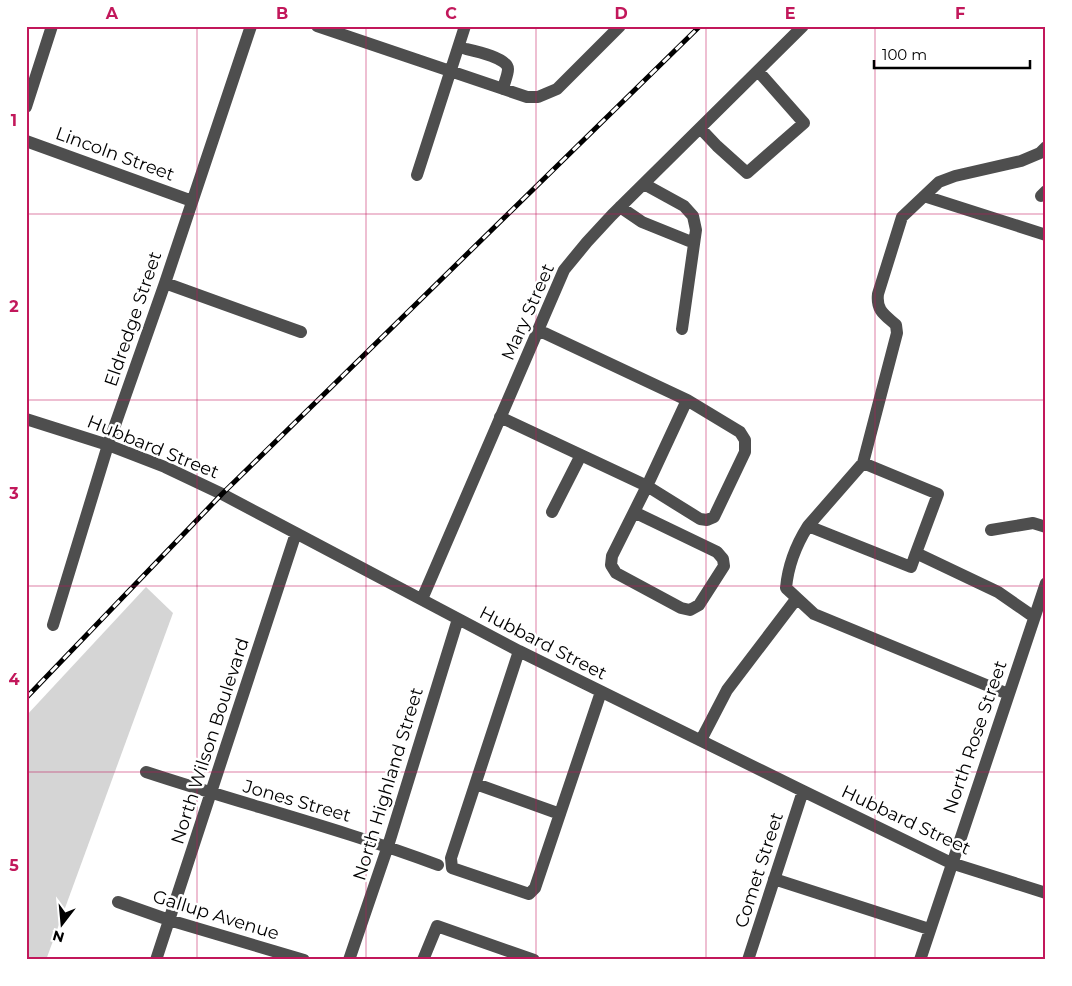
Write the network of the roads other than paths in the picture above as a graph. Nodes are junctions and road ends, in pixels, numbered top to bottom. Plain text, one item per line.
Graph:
1 (52, 26) edge
2 (251, 26) edge
3 (317, 26) edge
4 (465, 26) edge
5 (620, 26) edge
6 (803, 26) edge
7 (466, 48) dead end
8 (450, 71) junction
9 (758, 71) junction
10 (502, 89) junction
11 (26, 107) edge
12 (700, 128) junction
13 (26, 141) edge
14 (1046, 148) edge
15 (417, 174) dead end
16 (644, 184) junction
17 (924, 196) junction
18 (192, 201) junction
19 (620, 207) junction
20 (1046, 236) edge
21 (694, 242) junction
22 (165, 283) junction
23 (682, 329) dead end
24 (538, 330) junction
25 (301, 332) dead end
26 (687, 400) junction
27 (500, 417) junction
28 (26, 419) edge
29 (108, 445) junction
30 (580, 455) junction
31 (863, 463) junction
32 (647, 486) junction
33 (552, 512) dead end
34 (634, 512) junction
35 (808, 526) junction
36 (1046, 527) edge
37 (991, 530) dead end
38 (296, 533) junction
39 (916, 553) junction
40 (1046, 583) edge
41 (797, 598) junction
42 (422, 599) junction
43 (1043, 600) edge
44 (1034, 618) junction
45 (458, 619) junction
46 (53, 625) dead end
47 (518, 651) junction
48 (601, 692) junction
49 (1008, 694) junction
50 (701, 740) junction
51 (146, 772) dead end
52 (476, 784) junction
53 (803, 791) junction
54 (211, 794) junction
55 (560, 814) junction
56 (388, 846) junction
57 (951, 863) junction
58 (438, 865) dead end
59 (774, 879) junction
60 (1046, 893) edge
61 (118, 902) dead end
62 (170, 920) junction
63 (930, 929) junction
64 (156, 960) edge
65 (304, 960) edge
66 (349, 960) edge
67 (423, 960) edge
68 (534, 960) edge
69 (748, 960) edge
70 (920, 960) edge

1 - 11 street
2 - 18 street, Eldredge Street
3 - 8 street
4 - 8 street
5 - 10 street
6 - 9 street, Mary Street
7 - 10 street
8 - 10 street
8 - 15 street
9 - 12 street, Mary Street
9 - 12 street
12 - 16 street, Mary Street
13 - 18 street, Lincoln Street
14 - 17 street
16 - 19 street, Mary Street
16 - 21 street
17 - 20 street
17 - 31 street
18 - 22 street, Eldredge Street
19 - 21 street
19 - 24 street, Mary Street
21 - 23 street
22 - 25 street
22 - 29 street, Eldredge Street
24 - 26 street
24 - 27 street, Mary Street
26 - 32 street
26 - 32 street
27 - 30 street
27 - 42 street, Mary Street
28 - 29 street, Hubbard Street
29 - 38 street, Hubbard Street
29 - 46 street, Eldredge Street
30 - 32 street
30 - 33 street
31 - 35 street
31 - 39 street
32 - 34 street
34 - 34 street
35 - 39 street
35 - 41 street
36 - 37 street
38 - 42 street, Hubbard Street
38 - 54 street, North Wilson Boulevard
39 - 44 street
40 - 43 street, North Rose Street
41 - 49 street
41 - 50 street
42 - 45 street, Hubbard Street
43 - 44 street, North Rose Street
44 - 49 street, North Rose Street
45 - 47 street, Hubbard Street
45 - 56 street, North Highland Street
47 - 48 street, Hubbard Street
47 - 52 street
48 - 50 street, Hubbard Street
48 - 55 street
49 - 57 street, North Rose Street
50 - 53 street, Hubbard Street
51 - 54 street, Jones Street
52 - 55 street
52 - 55 street
53 - 57 street, Hubbard Street
53 - 59 street, Comet Street
54 - 56 street, Jones Street
54 - 62 street, North Wilson Boulevard
56 - 58 street, Jones Street
56 - 66 street, North Highland Street
57 - 60 street, Hubbard Street
57 - 63 street, North Rose Street
59 - 63 street
59 - 69 street, Comet Street
61 - 62 street, Gallup Avenue
62 - 64 street, North Wilson Boulevard
62 - 65 street, Gallup Avenue
63 - 70 street, North Rose Street
67 - 68 street

